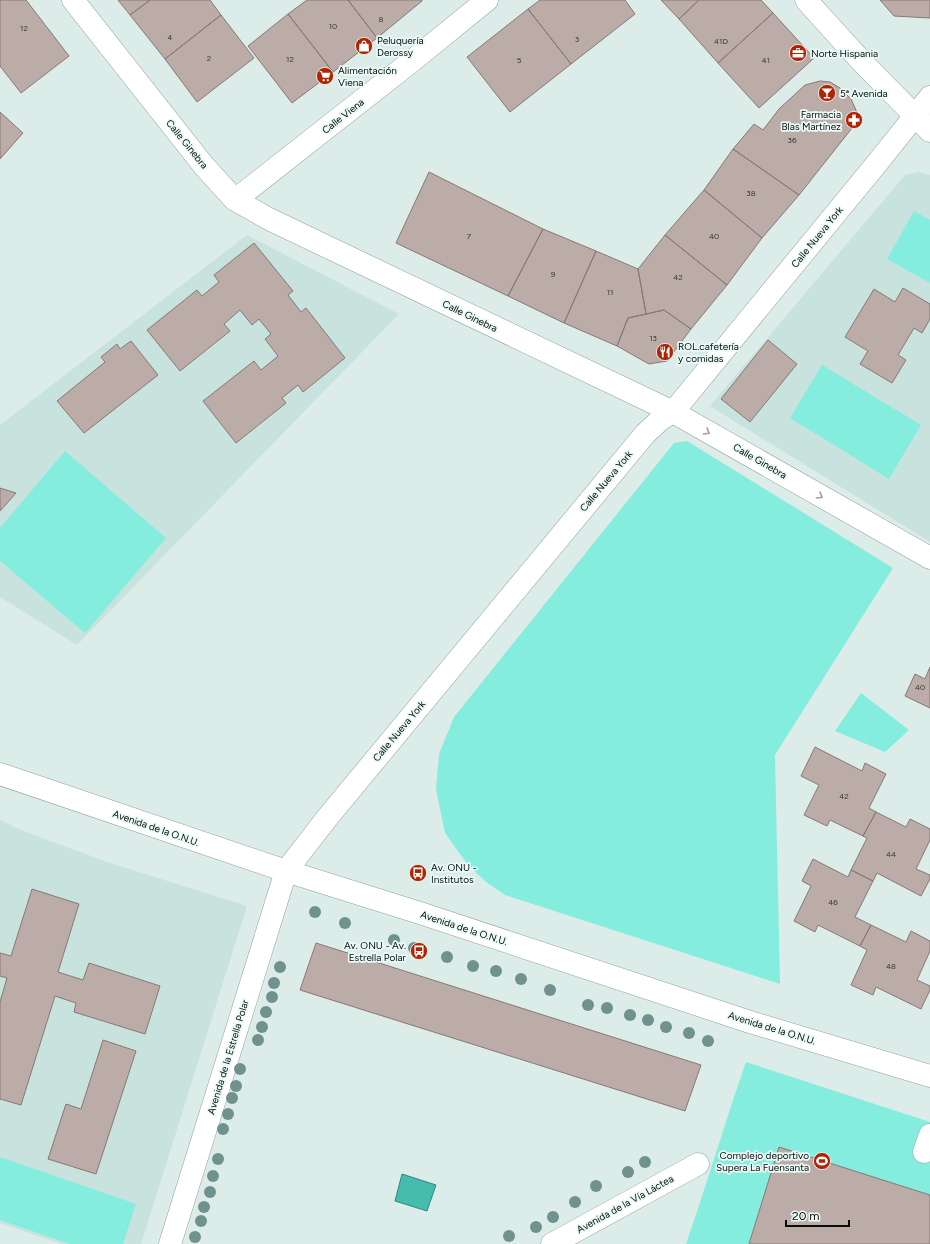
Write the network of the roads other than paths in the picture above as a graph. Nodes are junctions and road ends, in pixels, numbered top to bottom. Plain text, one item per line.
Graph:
1 (73, 0) edge
2 (487, 0) edge
3 (806, 0) edge
4 (930, 96) edge
5 (923, 123) edge
6 (234, 200) junction
7 (673, 412) junction
8 (930, 558) edge
9 (0, 774) edge
10 (286, 871) junction
11 (930, 1076) edge
12 (698, 1164) dead end
13 (170, 1244) edge
14 (552, 1244) edge

1 - 6 street, Calle Ginebra
2 - 6 street, Calle Viena
3 - 5 street
4 - 5 street, Calle Nueva York
5 - 7 street, Calle Nueva York
6 - 7 street, Calle Ginebra
7 -> 8 street, Calle Ginebra
7 - 10 street, Calle Nueva York
9 - 10 street, Avenida de la O.N.U.
10 - 11 street, Avenida de la O.N.U.
10 - 13 street, Avenida de la Estrella Polar
12 - 14 street, Avenida de la Vía Láctea

